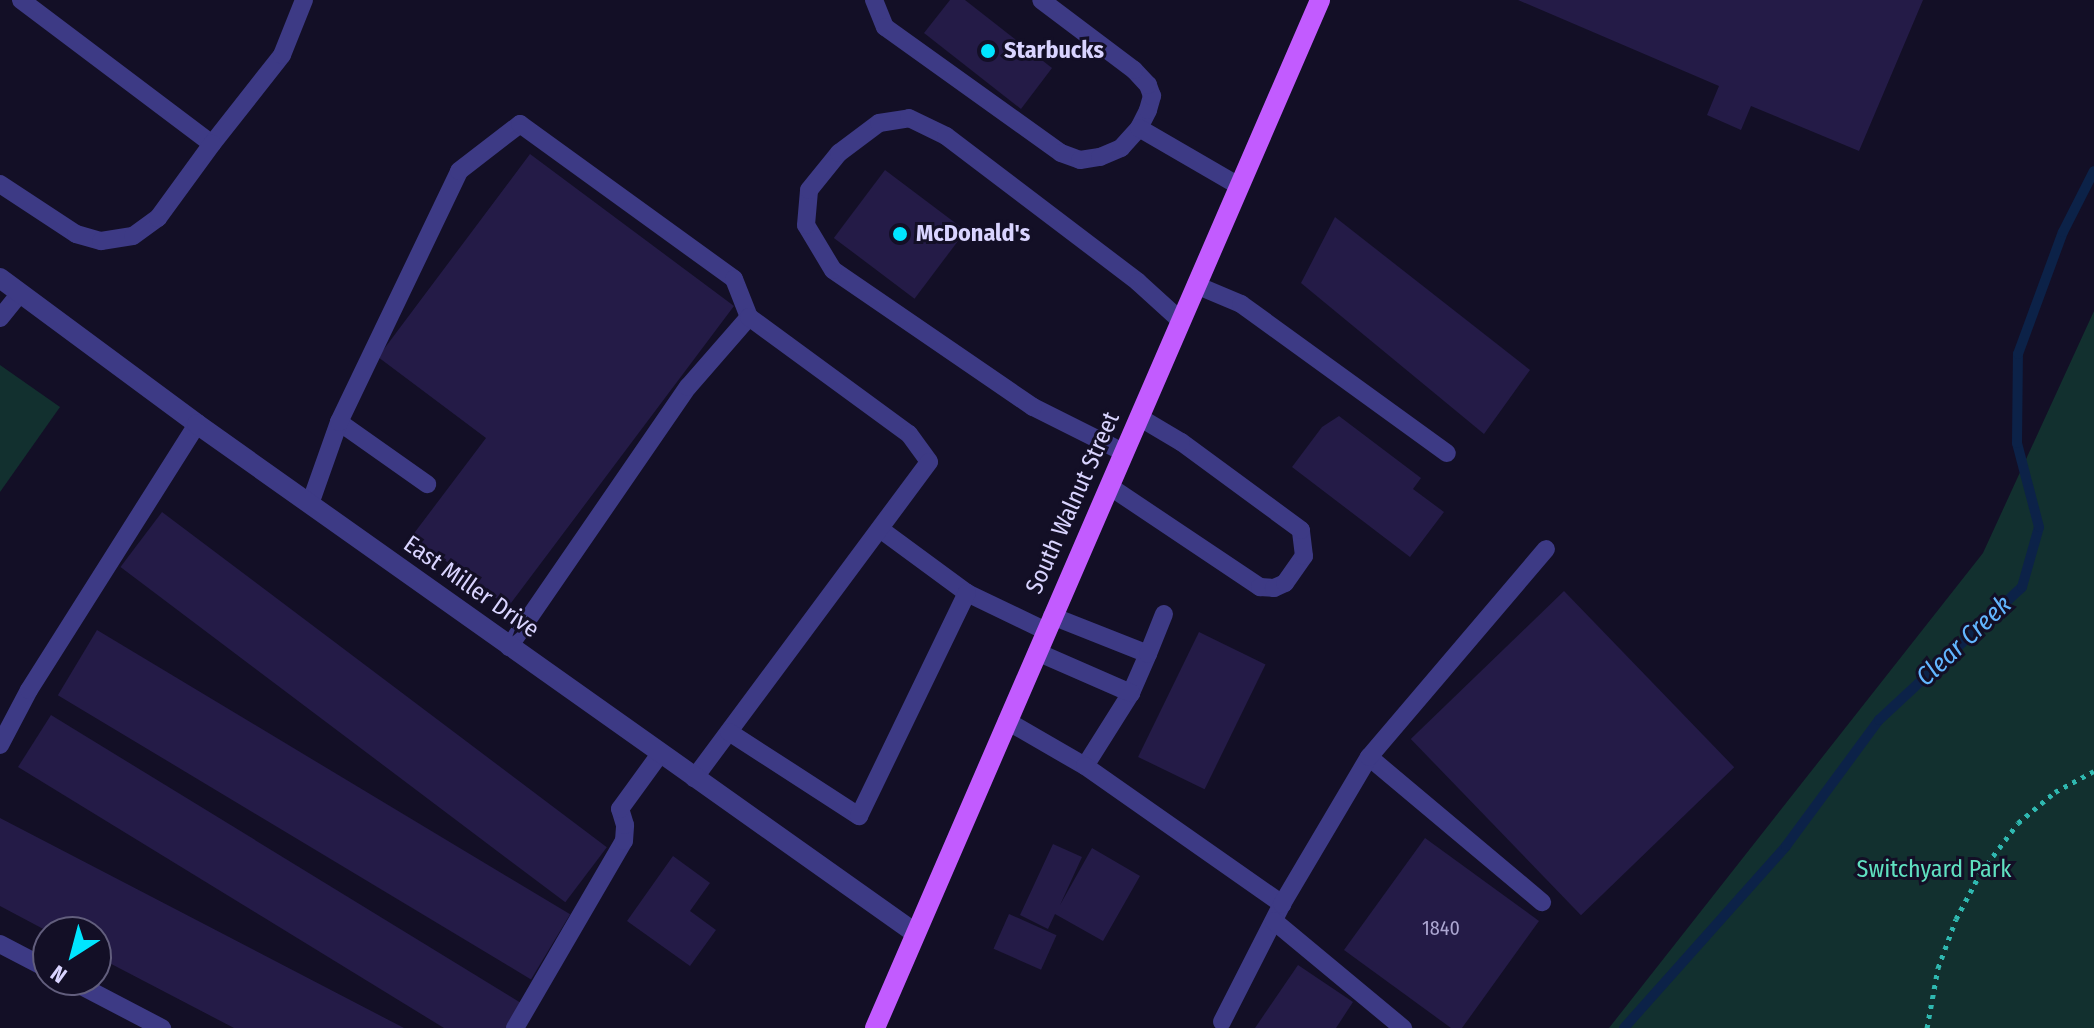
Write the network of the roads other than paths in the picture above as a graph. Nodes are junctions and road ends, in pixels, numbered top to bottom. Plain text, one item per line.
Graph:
1 (21, 0) edge
2 (304, 0) edge
3 (874, 0) edge
4 (1041, 0) edge
5 (1320, 0) edge
6 (1139, 128) junction
7 (212, 144) junction
8 (0, 184) edge
9 (1239, 186) junction
10 (0, 278) edge
11 (1196, 285) junction
12 (20, 293) junction
13 (749, 317) junction
14 (0, 318) edge
15 (1181, 321) junction
16 (1139, 417) junction
17 (339, 422) junction
18 (197, 424) junction
19 (1123, 452) junction
20 (1447, 453) dead end
21 (427, 484) dead end
22 (1109, 486) junction
23 (310, 504) junction
24 (880, 529) junction
25 (1546, 549) dead end
26 (967, 593) junction
27 (1164, 614) dead end
28 (1049, 623) junction
29 (509, 647) junction
30 (1037, 652) junction
31 (1148, 654) junction
32 (1131, 693) junction
33 (1007, 721) junction
34 (729, 732) junction
35 (0, 745) edge
36 (660, 754) junction
37 (1369, 757) junction
38 (1085, 766) junction
39 (694, 778) junction
40 (1542, 902) dead end
41 (1278, 912) junction
42 (915, 933) junction
43 (0, 944) edge
44 (32, 961) edge
45 (101, 996) edge
46 (1222, 1022) dead end
47 (162, 1028) edge
48 (515, 1028) edge
49 (875, 1028) edge
50 (1403, 1028) edge

1 - 7 lane
2 - 7 lane
3 - 6 lane
4 - 6 lane
5 - 9 main road, South Walnut Street
6 - 9 lane
7 - 8 lane
9 - 11 main road, South Walnut Street
10 - 12 street, East Miller Drive
11 - 15 main road, South Walnut Street
11 - 20 lane
12 - 14 lane
12 - 18 street, East Miller Drive
13 - 17 lane
13 - 24 lane
13 - 29 lane
15 - 16 main road, South Walnut Street
15 - 19 lane
16 - 19 main road, South Walnut Street
16 - 22 lane
17 - 21 lane
17 - 23 lane
18 - 23 street, East Miller Drive
18 - 35 lane
19 - 22 main road, South Walnut Street
22 - 28 main road, South Walnut Street
23 - 29 street, East Miller Drive
24 - 26 lane
24 - 34 lane
25 - 37 lane
26 - 28 lane
26 - 34 lane
27 - 31 lane
28 - 30 main road, South Walnut Street
28 - 31 lane
29 - 36 street, East Miller Drive
30 - 32 lane
30 - 33 main road, South Walnut Street
31 - 32 lane
32 - 38 lane
33 - 38 lane
33 - 42 main road, South Walnut Street
34 - 39 lane
36 - 39 street, East Miller Drive
36 - 48 lane
37 - 40 lane
37 - 41 lane
38 - 41 lane
39 - 42 street, East Miller Drive
41 - 46 lane
41 - 50 lane
42 - 49 main road, South Walnut Street
43 - 44 lane
45 - 47 lane

